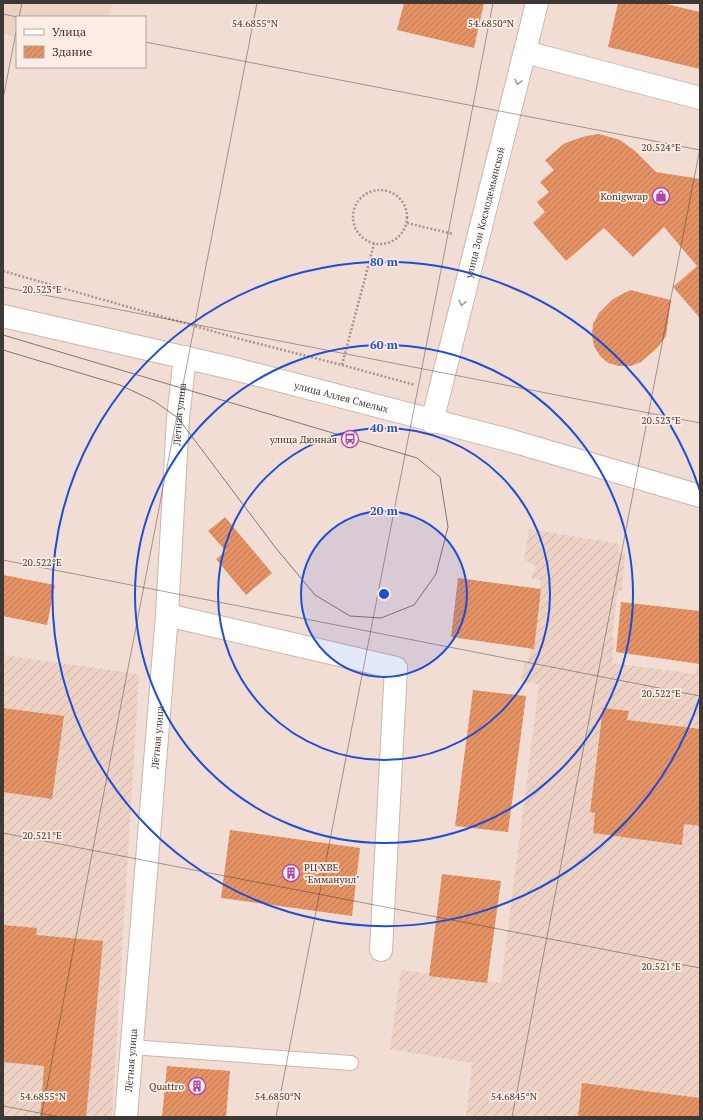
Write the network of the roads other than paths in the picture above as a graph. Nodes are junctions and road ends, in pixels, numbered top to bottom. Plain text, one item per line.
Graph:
1 (537, 3) edge
2 (525, 52) junction
3 (700, 98) edge
4 (3, 316) edge
5 (185, 357) junction
6 (432, 422) junction
7 (700, 496) edge
8 (167, 615) junction
9 (381, 950) dead end
10 (132, 1047) junction
11 (351, 1063) dead end
12 (126, 1117) edge

1 - 2 street, улица Зои Космодемьянской
2 - 3 street
2 -> 6 street, улица Зои Космодемьянской
4 - 5 street, улица Аллея Смелых
5 - 6 street, улица Аллея Смелых
5 - 8 street, Лётная улица
6 - 7 street, улица Аллея Смелых
8 - 9 street
8 - 10 street, Лётная улица
10 - 11 lane
10 - 12 street, Лётная улица

